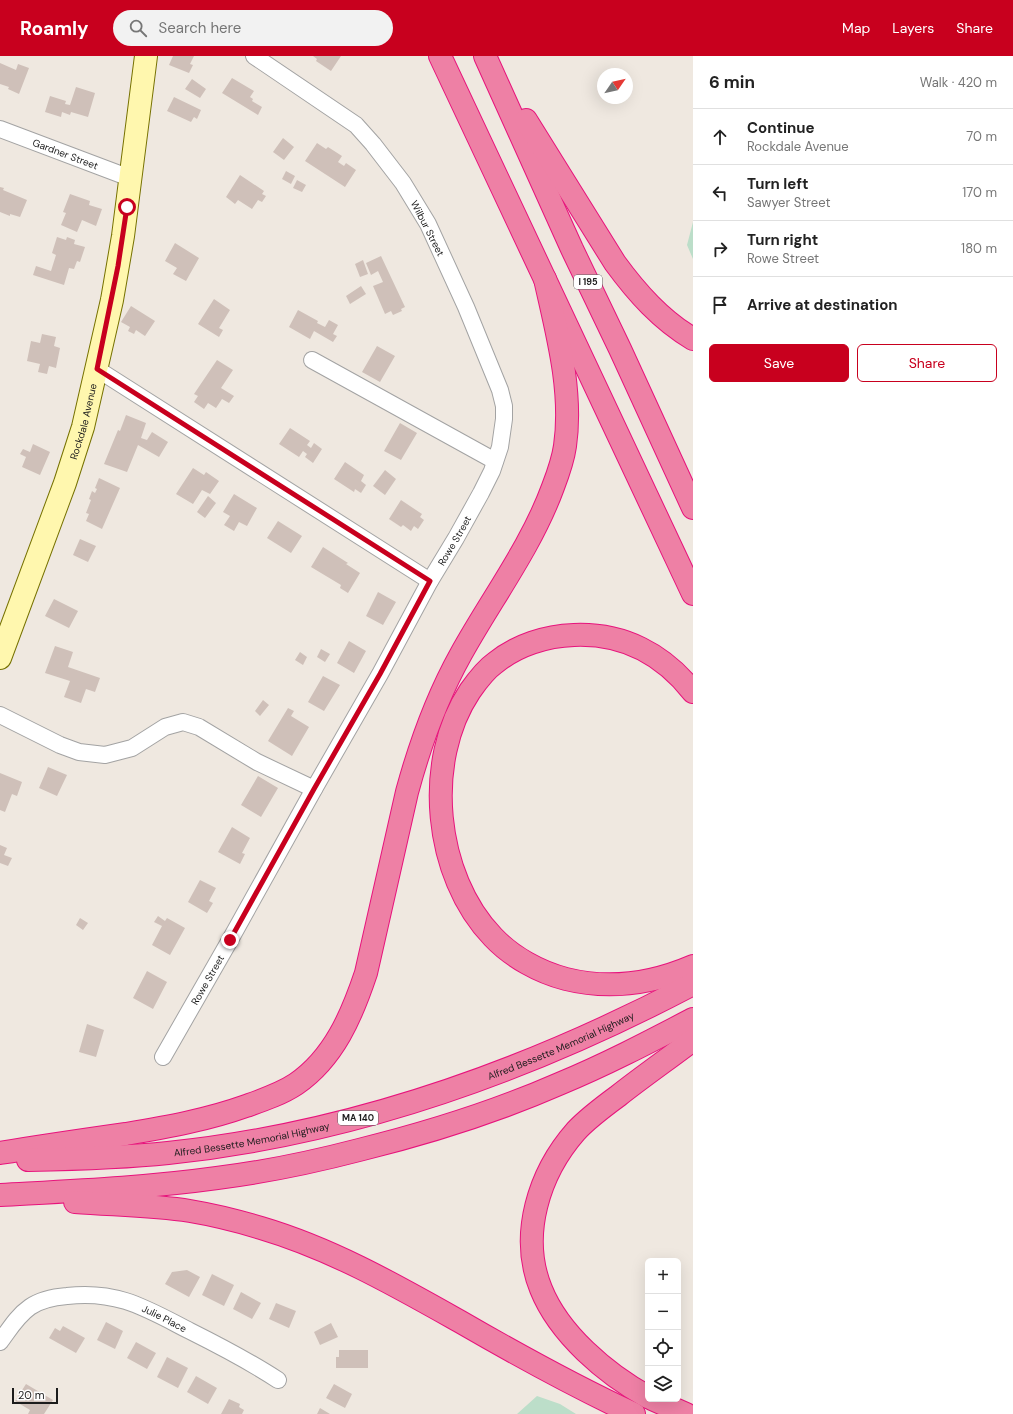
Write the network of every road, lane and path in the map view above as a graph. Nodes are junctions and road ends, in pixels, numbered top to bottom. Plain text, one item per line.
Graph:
1 (146, 56) edge
2 (254, 56) edge
3 (440, 56) edge
4 (485, 56) edge
5 (0, 129) edge
6 (130, 178) junction
7 (545, 279) junction
8 (693, 339) edge
9 (312, 360) dead end
10 (97, 369) junction
11 (495, 461) junction
12 (693, 508) edge
13 (430, 581) junction
14 (693, 594) edge
15 (0, 658) edge
16 (693, 692) edge
17 (0, 715) edge
18 (314, 789) junction
19 (693, 966) edge
20 (693, 984) edge
21 (693, 1019) edge
22 (693, 1040) edge
23 (163, 1057) dead end
24 (0, 1153) edge
25 (0, 1161) edge
26 (0, 1195) edge
27 (0, 1342) edge
28 (278, 1380) dead end
29 (645, 1395) edge
30 (659, 1402) edge
31 (634, 1414) edge
32 (686, 1414) edge

1 - 6 main road, Rockdale Avenue
2 - 11 street, Wilbur Street
3 - 7 highway
4 - 8 highway
4 - 12 highway, I 195
5 - 6 street, Gardner Street
6 - 10 main road, Rockdale Avenue
7 - 14 highway
7 - 24 highway
9 - 11 street
10 - 13 street
10 - 15 main road, Rockdale Avenue
11 - 13 street, Rowe Street
13 - 18 street, Rowe Street
16 - 19 highway
17 - 18 street
18 - 23 street, Rowe Street
20 - 25 highway, Alfred Bessette Memorial Highway / MA 140
21 - 26 highway
22 - 29 highway
26 - 31 highway
27 - 28 street, Julie Place
30 - 32 highway

